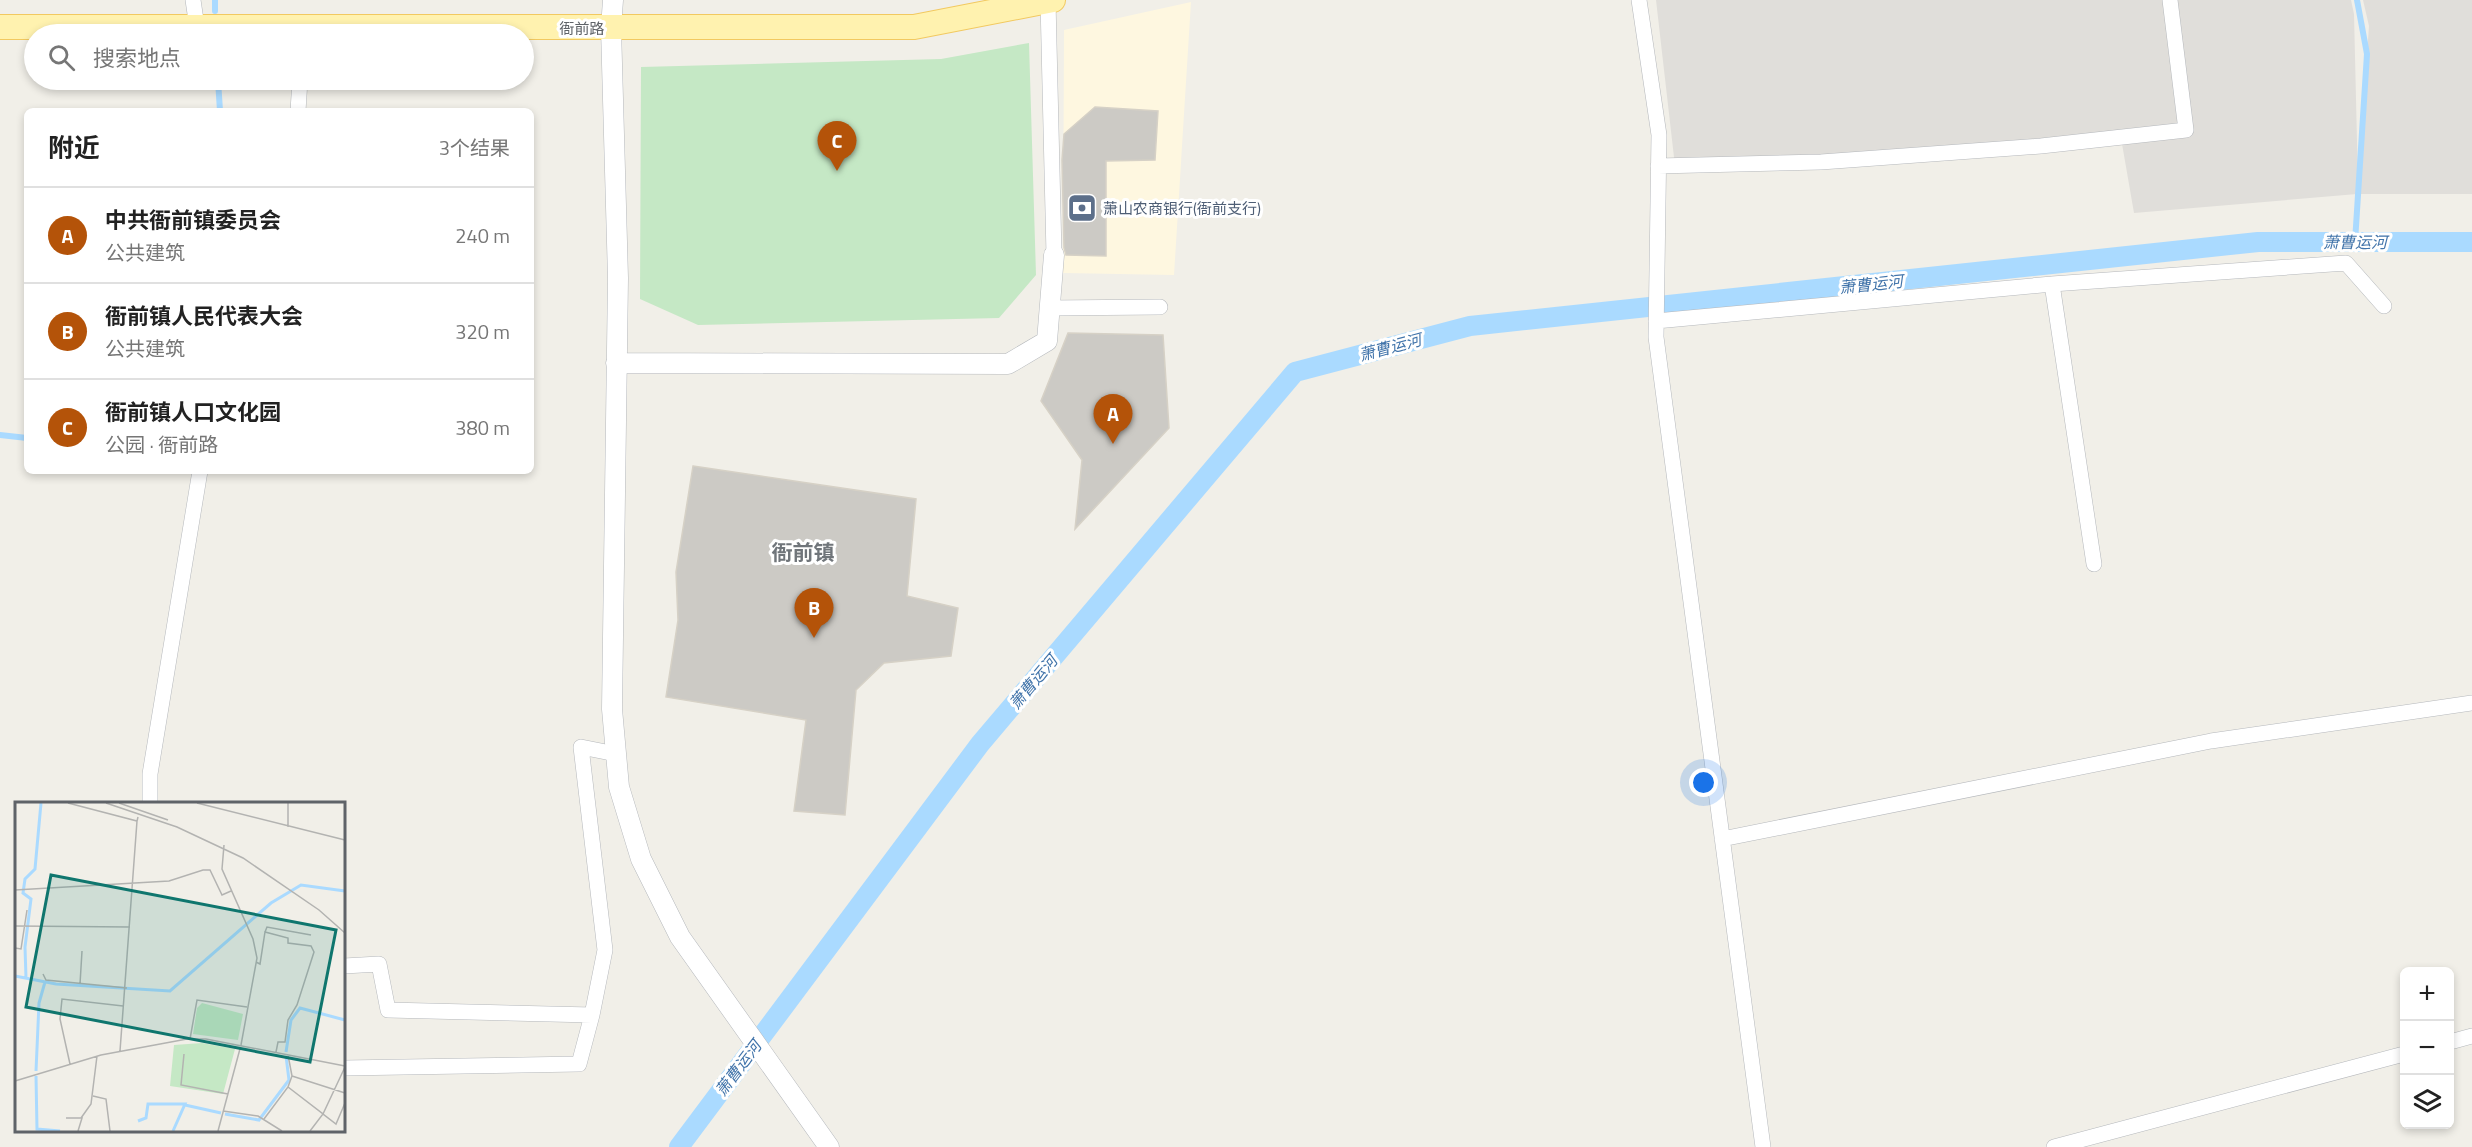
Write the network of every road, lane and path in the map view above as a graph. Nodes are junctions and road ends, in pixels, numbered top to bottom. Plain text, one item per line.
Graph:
1 (193, 0) edge
2 (613, 0) edge
3 (1639, 0) edge
4 (2170, 0) edge
5 (1051, 1) edge
6 (197, 24) edge
7 (0, 27) edge
8 (24, 27) edge
9 (611, 28) junction
10 (534, 29) edge
11 (299, 90) edge
12 (298, 108) edge
13 (1658, 166) junction
14 (1054, 255) joint
15 (2052, 284) junction
16 (2384, 306) dead end
17 (1160, 307) dead end
18 (1049, 308) junction
19 (1656, 321) junction
20 (616, 363) junction
21 (200, 474) edge
22 (2094, 564) dead end
23 (2472, 703) edge
24 (616, 754) junction
25 (150, 802) edge
26 (1722, 839) junction
27 (345, 966) edge
28 (592, 1015) junction
29 (2472, 1036) edge
30 (2454, 1041) edge
31 (2400, 1055) edge
32 (345, 1068) edge
33 (829, 1147) edge
34 (1763, 1147) edge
35 (2054, 1147) edge

1 - 6 street
2 - 9 street
3 - 13 street
4 - 13 street
5 - 9 main road, 衙前路
5 - 14 street
7 - 8 main road, 衙前路
9 - 10 main road, 衙前路
9 - 20 street
11 - 12 street
13 - 19 street
14 - 18 street
15 - 16 street
15 - 19 street
15 - 22 street
17 - 18 street
18 - 20 street
19 - 26 street
20 - 24 street
21 - 25 street
23 - 26 street
24 - 28 street
24 - 33 street
26 - 34 street
27 - 28 street
28 - 32 street
29 - 30 street
31 - 35 street

